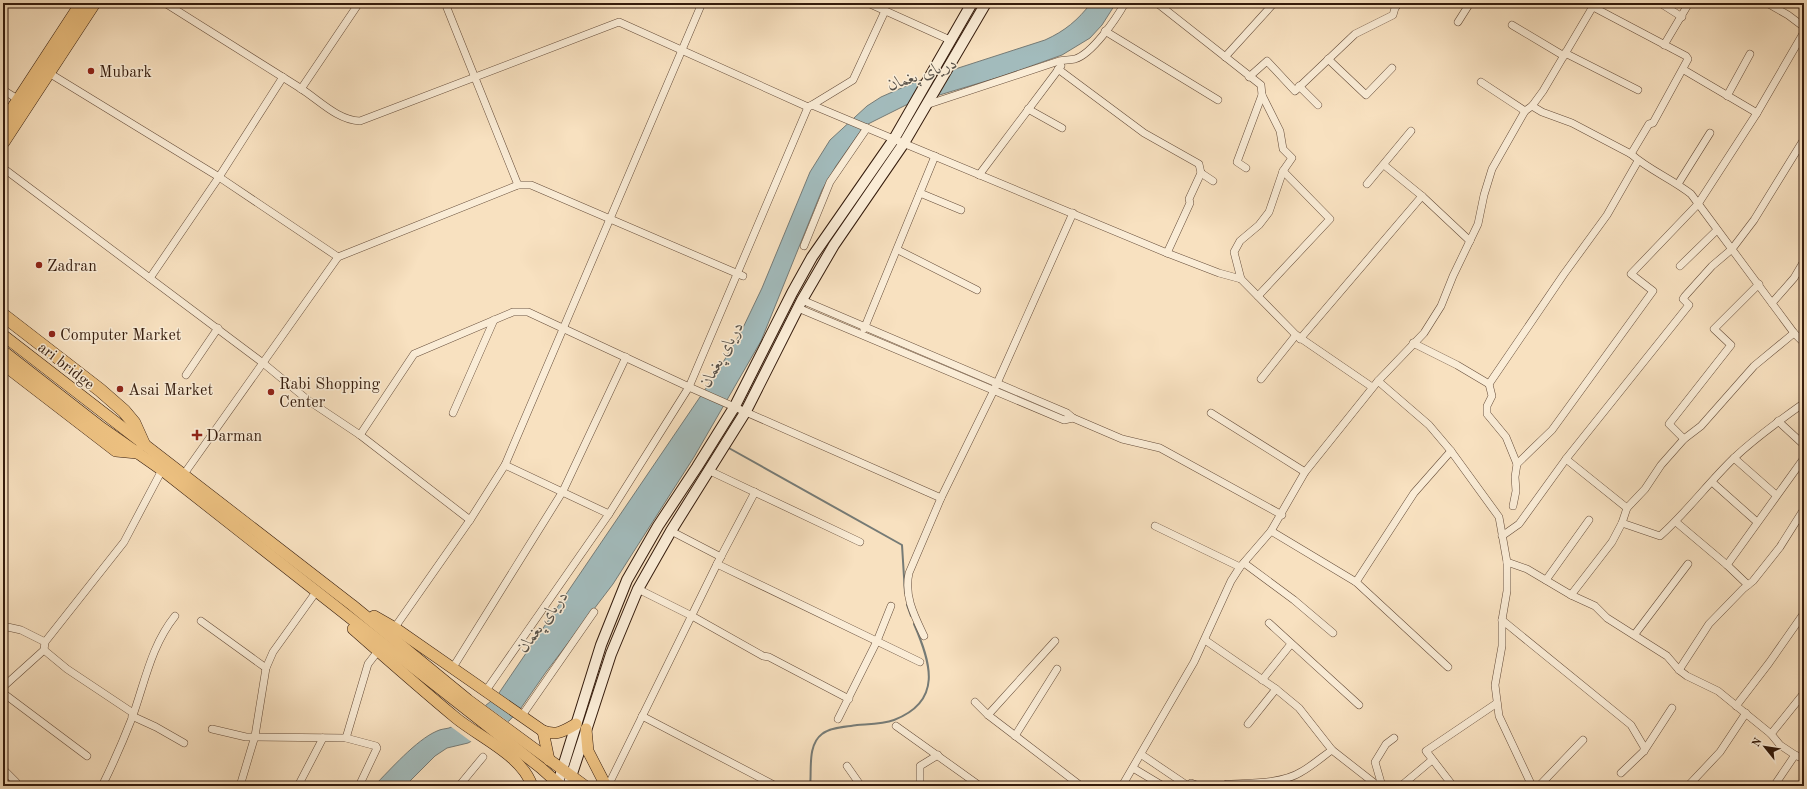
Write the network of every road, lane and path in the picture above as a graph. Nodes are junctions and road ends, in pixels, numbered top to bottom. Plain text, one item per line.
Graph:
1 (82, 3) edge
2 (94, 3) edge
3 (165, 3) edge
4 (359, 3) edge
5 (445, 3) edge
6 (702, 3) edge
7 (868, 3) edge
8 (972, 3) edge
9 (986, 3) edge
10 (1125, 3) edge
11 (1157, 3) edge
12 (1274, 3) edge
13 (1399, 3) edge
14 (1470, 3) edge
15 (1660, 3) edge
16 (1689, 3) edge
17 (1767, 3) edge
18 (1593, 4) edge
19 (885, 11) junction
20 (1682, 17) junction
21 (1458, 22) dead end
22 (1512, 25) dead end
23 (1804, 27) edge
24 (1105, 31) junction
25 (1804, 32) edge
26 (950, 40) junction
27 (1664, 46) junction
28 (681, 51) junction
29 (1750, 54) dead end
30 (1564, 55) junction
31 (1225, 57) junction
32 (1328, 59) junction
33 (1066, 60) junction
34 (1392, 68) dead end
35 (1058, 69) junction
36 (1684, 70) junction
37 (49, 73) junction
38 (282, 77) junction
39 (473, 77) junction
40 (1249, 77) junction
41 (1481, 82) dead end
42 (1299, 86) junction
43 (301, 89) junction
44 (3, 90) edge
45 (1638, 90) dead end
46 (1262, 95) junction
47 (1727, 96) junction
48 (19, 100) junction
49 (1218, 100) dead end
50 (926, 105) junction
51 (810, 106) junction
52 (1318, 106) dead end
53 (1532, 106) junction
54 (1028, 109) junction
55 (1525, 111) junction
56 (1757, 113) junction
57 (3, 124) edge
58 (866, 127) junction
59 (1062, 128) dead end
60 (1411, 131) dead end
61 (1710, 133) dead end
62 (894, 139) junction
63 (1804, 139) edge
64 (3, 142) edge
65 (904, 143) junction
66 (1631, 154) junction
67 (936, 156) junction
68 (1638, 161) junction
69 (1384, 165) junction
70 (3, 168) edge
71 (1246, 168) dead end
72 (1283, 171) junction
73 (1201, 173) junction
74 (979, 174) junction
75 (218, 177) junction
76 (1213, 181) dead end
77 (1367, 184) dead end
78 (1678, 184) junction
79 (518, 185) junction
80 (920, 193) junction
81 (1422, 196) junction
82 (1698, 204) junction
83 (961, 210) dead end
84 (1073, 213) junction
85 (609, 218) junction
86 (1717, 230) junction
87 (1470, 241) junction
88 (804, 246) dead end
89 (898, 250) junction
90 (1732, 250) junction
91 (1167, 253) junction
92 (338, 257) junction
93 (1804, 261) edge
94 (1680, 266) dead end
95 (740, 275) junction
96 (150, 278) junction
97 (1241, 279) junction
98 (1759, 284) junction
99 (977, 290) dead end
100 (1258, 296) junction
101 (1772, 303) junction
102 (800, 304) junction
103 (3, 314) edge
104 (494, 320) junction
105 (865, 326) junction
106 (562, 327) junction
107 (218, 328) junction
108 (1794, 333) junction
109 (862, 334) junction
110 (3, 335) edge
111 (1298, 337) junction
112 (1413, 343) junction
113 (1804, 343) edge
114 (3, 351) edge
115 (626, 357) junction
116 (3, 363) edge
117 (263, 363) junction
118 (186, 375) dead end
119 (1261, 379) dead end
120 (1378, 380) junction
121 (997, 382) junction
122 (1490, 384) junction
123 (690, 387) junction
124 (1372, 388) junction
125 (994, 390) junction
126 (1804, 404) edge
127 (735, 406) junction
128 (746, 411) junction
129 (453, 413) dead end
130 (1211, 413) dead end
131 (1073, 418) junction
132 (1778, 421) junction
133 (360, 435) junction
134 (1684, 439) junction
135 (1804, 445) edge
136 (140, 447) junction
137 (1451, 451) junction
138 (1734, 458) junction
139 (1804, 458) edge
140 (1566, 460) junction
141 (1517, 464) junction
142 (505, 465) junction
143 (162, 470) junction
144 (710, 471) junction
145 (1305, 472) junction
146 (184, 474) junction
147 (1712, 482) junction
148 (563, 491) junction
149 (755, 492) junction
150 (1776, 495) junction
151 (941, 498) junction
152 (1513, 506) dead end
153 (1627, 508) junction
154 (1804, 509) edge
155 (609, 514) junction
156 (1282, 515) junction
157 (470, 520) junction
158 (1589, 520) dead end
159 (1676, 522) junction
160 (1757, 522) junction
161 (1622, 523) junction
162 (1155, 526) dead end
163 (671, 531) junction
164 (1272, 531) junction
165 (1502, 536) junction
166 (271, 542) junction
167 (860, 542) dead end
168 (263, 550) junction
169 (721, 557) junction
170 (1507, 562) junction
171 (717, 564) junction
172 (1688, 564) dead end
173 (1242, 565) junction
174 (1727, 565) junction
175 (1546, 580) junction
176 (1356, 582) junction
177 (1748, 585) junction
178 (638, 589) junction
179 (316, 592) junction
180 (1571, 595) junction
181 (891, 606) dead end
182 (594, 612) dead end
183 (1804, 613) edge
184 (175, 616) dead end
185 (692, 616) junction
186 (1502, 620) junction
187 (201, 621) dead end
188 (1268, 623) dead end
189 (3, 626) edge
190 (1333, 633) dead end
191 (1635, 634) junction
192 (924, 636) dead end
193 (386, 639) junction
194 (1205, 640) junction
195 (877, 641) junction
196 (1055, 641) dead end
197 (45, 642) junction
198 (1291, 644) junction
199 (44, 650) junction
200 (920, 662) dead end
201 (1448, 667) dead end
202 (266, 668) junction
203 (452, 669) junction
204 (1057, 669) dead end
205 (1679, 670) junction
206 (1262, 680) junction
207 (3, 687) edge
208 (1276, 689) junction
209 (3, 693) edge
210 (489, 694) junction
211 (1803, 697) edge
212 (849, 700) junction
213 (975, 702) dead end
214 (1497, 703) junction
215 (1359, 705) dead end
216 (1736, 706) junction
217 (1672, 708) dead end
218 (1746, 713) junction
219 (133, 715) junction
220 (988, 715) junction
221 (519, 716) junction
222 (642, 716) junction
223 (838, 719) dead end
224 (576, 724) junction
225 (1248, 724) dead end
226 (896, 726) dead end
227 (212, 729) dead end
228 (586, 729) junction
229 (543, 731) junction
230 (1771, 734) junction
231 (255, 736) junction
232 (1016, 736) junction
233 (501, 737) junction
234 (323, 738) junction
235 (346, 738) junction
236 (1394, 738) dead end
237 (1583, 740) dead end
238 (184, 743) dead end
239 (1332, 750) junction
240 (1644, 750) junction
241 (938, 755) junction
242 (1142, 755) junction
243 (87, 756) dead end
244 (1794, 756) junction
245 (483, 757) dead end
246 (1804, 759) edge
247 (550, 760) junction
248 (1432, 760) junction
249 (847, 766) dead end
250 (1133, 768) junction
251 (3, 769) edge
252 (1621, 773) dead end
253 (563, 781) edge
254 (16, 782) dead end
255 (1227, 784) dead end
256 (1253, 785) edge
257 (102, 786) edge
258 (240, 786) edge
259 (298, 786) edge
260 (359, 786) edge
261 (459, 786) edge
262 (532, 786) edge
263 (585, 786) edge
264 (607, 786) edge
265 (776, 786) edge
266 (861, 786) edge
267 (920, 786) edge
268 (980, 786) edge
269 (1081, 786) edge
270 (1122, 786) edge
271 (1163, 786) edge
272 (1199, 786) edge
273 (1378, 786) edge
274 (1382, 786) edge
275 (1401, 786) edge
276 (1453, 786) edge
277 (1532, 786) edge
278 (1539, 786) edge
279 (1688, 786) edge
280 (1774, 786) edge

1 - 48 highway
2 - 37 highway
3 - 38 street
4 - 43 street
5 - 39 street
6 - 28 street
7 - 19 street
8 - 26 main road
9 - 50 main road
10 - 24 street
11 - 31 street
12 - 31 street
13 - 32 street
14 - 21 street
15 - 20 street
16 - 20 street
17 - 23 street
18 - 27 street
18 - 30 street
19 - 26 street
19 - 51 street
20 - 27 street
22 - 30 street
24 - 33 street
24 - 49 street
25 - 56 street
26 - 62 main road
27 - 36 street
28 - 39 street
28 - 51 street
28 - 85 street
29 - 47 street
30 - 45 street
30 - 53 street
31 - 40 street
32 - 34 street
32 - 42 street
33 - 35 street
33 - 50 street
35 - 54 street
35 - 73 street
36 - 47 street
36 - 66 street
37 - 64 highway
37 - 75 street
38 - 43 street
38 - 75 street
39 - 43 street
39 - 79 street
40 - 42 street
40 - 46 street
41 - 55 street
42 - 52 street
44 - 48 street
46 - 71 street
46 - 72 street
47 - 56 street
48 - 57 highway
50 - 65 main road
51 - 58 street
51 - 95 street
53 - 55 street
53 - 66 street
54 - 59 street
54 - 74 street
55 - 87 street
56 - 82 street
58 - 62 street
58 - 88 street
60 - 69 street
61 - 78 street
62 - 65 street
62 - 127 main road
63 - 90 street
65 - 67 street
65 - 102 main road
66 - 68 street
67 - 74 street
67 - 80 street
68 - 78 street
68 - 122 street
69 - 77 street
69 - 81 street
70 - 96 street
72 - 97 street
72 - 100 street
73 - 76 street
73 - 91 street
74 - 84 street
75 - 92 street
75 - 96 street
78 - 82 street
79 - 85 street
79 - 92 street
80 - 83 street
80 - 89 street
81 - 87 street
81 - 111 street
82 - 86 street
82 - 141 street
84 - 91 street
84 - 121 street
85 - 95 street
85 - 106 street
86 - 90 street
86 - 94 street
87 - 112 street
89 - 99 street
89 - 105 street
90 - 98 street
90 - 140 street
91 - 97 street
92 - 117 street
93 - 101 street
95 - 123 street
96 - 107 street
97 - 100 street
98 - 101 street
98 - 134 street
100 - 111 street
101 - 108 street
102 - 105 street
102 - 109 street
102 - 128 main road
103 - 136 highway
104 - 106 street
104 - 129 street
104 - 133 street
105 - 109 street
105 - 121 street
106 - 115 street
106 - 142 street
107 - 117 street
107 - 118 street
108 - 113 street
108 - 134 street
109 - 125 street
110 - 136 main road, ari bridge
111 - 119 street
111 - 124 street
112 - 120 street
112 - 122 street
114 - 136 main road
115 - 123 street
115 - 148 street
116 - 136 highway
117 - 133 street
117 - 146 street
120 - 124 street
120 - 137 street
121 - 125 street
121 - 131 street
122 - 141 street
123 - 127 street
123 - 155 street
124 - 145 street
125 - 131 street
125 - 151 street
126 - 132 street
127 - 128 street
127 - 224 main road
128 - 144 main road
128 - 151 street
130 - 145 street
131 - 156 street
132 - 135 street
132 - 138 street
133 - 157 street
134 - 153 street
136 - 143 main road
136 - 146 main road
137 - 165 street
137 - 176 street
138 - 147 street
138 - 150 street
139 - 150 street
140 - 153 street
140 - 165 street
141 - 152 street
142 - 148 street
142 - 157 street
143 - 168 main road
143 - 197 street
144 - 149 street
144 - 163 main road
145 - 156 street
146 - 166 main road
147 - 159 street
147 - 160 street
148 - 155 street
148 - 203 street
149 - 167 street
149 - 169 street
150 - 160 street
151 - 192 street
153 - 161 street
154 - 177 street
155 - 210 street
156 - 164 street
157 - 193 street
158 - 175 street
159 - 161 street
159 - 174 street
160 - 174 street
161 - 180 street
162 - 173 street
163 - 169 street
163 - 178 main road
164 - 173 street
164 - 176 street
165 - 170 street
166 - 168 main road
166 - 193 main road
168 - 179 main road
169 - 171 street
170 - 175 street
170 - 186 street
171 - 185 street
171 - 195 street
172 - 191 street
173 - 190 street
173 - 194 street
174 - 177 street
175 - 180 street
176 - 201 street
177 - 205 street
178 - 185 street
178 - 228 main road
179 - 193 main road
179 - 202 street
180 - 191 street
181 - 195 street
182 - 221 street
183 - 216 street
184 - 219 street
185 - 212 street
185 - 222 street
186 - 214 street
186 - 240 street
187 - 202 street
188 - 198 street
189 - 197 street
191 - 205 street
193 - 203 main road
193 - 233 main road
193 - 233 main road
193 - 235 street
194 - 206 street
194 - 242 street
195 - 200 street
195 - 212 street
196 - 220 street
197 - 199 street
198 - 206 street
198 - 215 street
199 - 207 street
199 - 219 street
202 - 231 street
203 - 210 main road
204 - 232 street
205 - 216 street
206 - 208 street
208 - 225 street
208 - 239 street
209 - 243 street
210 - 221 main road
211 - 230 street
212 - 223 street
213 - 220 street
214 - 248 street
214 - 277 street
216 - 218 street
217 - 240 street
218 - 230 street
218 - 279 street
219 - 238 street
219 - 257 street
220 - 232 street
221 - 229 main road
222 - 264 street
222 - 265 street
224 - 229 main road
224 - 253 main road
226 - 241 street
227 - 231 street
228 - 253 main road
228 - 264 main road
229 - 247 main road
230 - 244 street
231 - 234 street
231 - 258 street
232 - 269 street
233 - 247 main road
233 - 253 main road
233 - 262 main road
234 - 235 street
234 - 259 street
235 - 260 street
236 - 274 street
237 - 278 street
239 - 256 street
239 - 273 street
240 - 252 street
241 - 267 street
241 - 268 street
242 - 250 street
242 - 272 street
244 - 246 street
244 - 280 street
245 - 261 street
247 - 253 main road
248 - 275 street
248 - 276 street
249 - 266 street
250 - 270 street
250 - 271 street
251 - 254 street
253 - 263 main road
255 - 256 street

